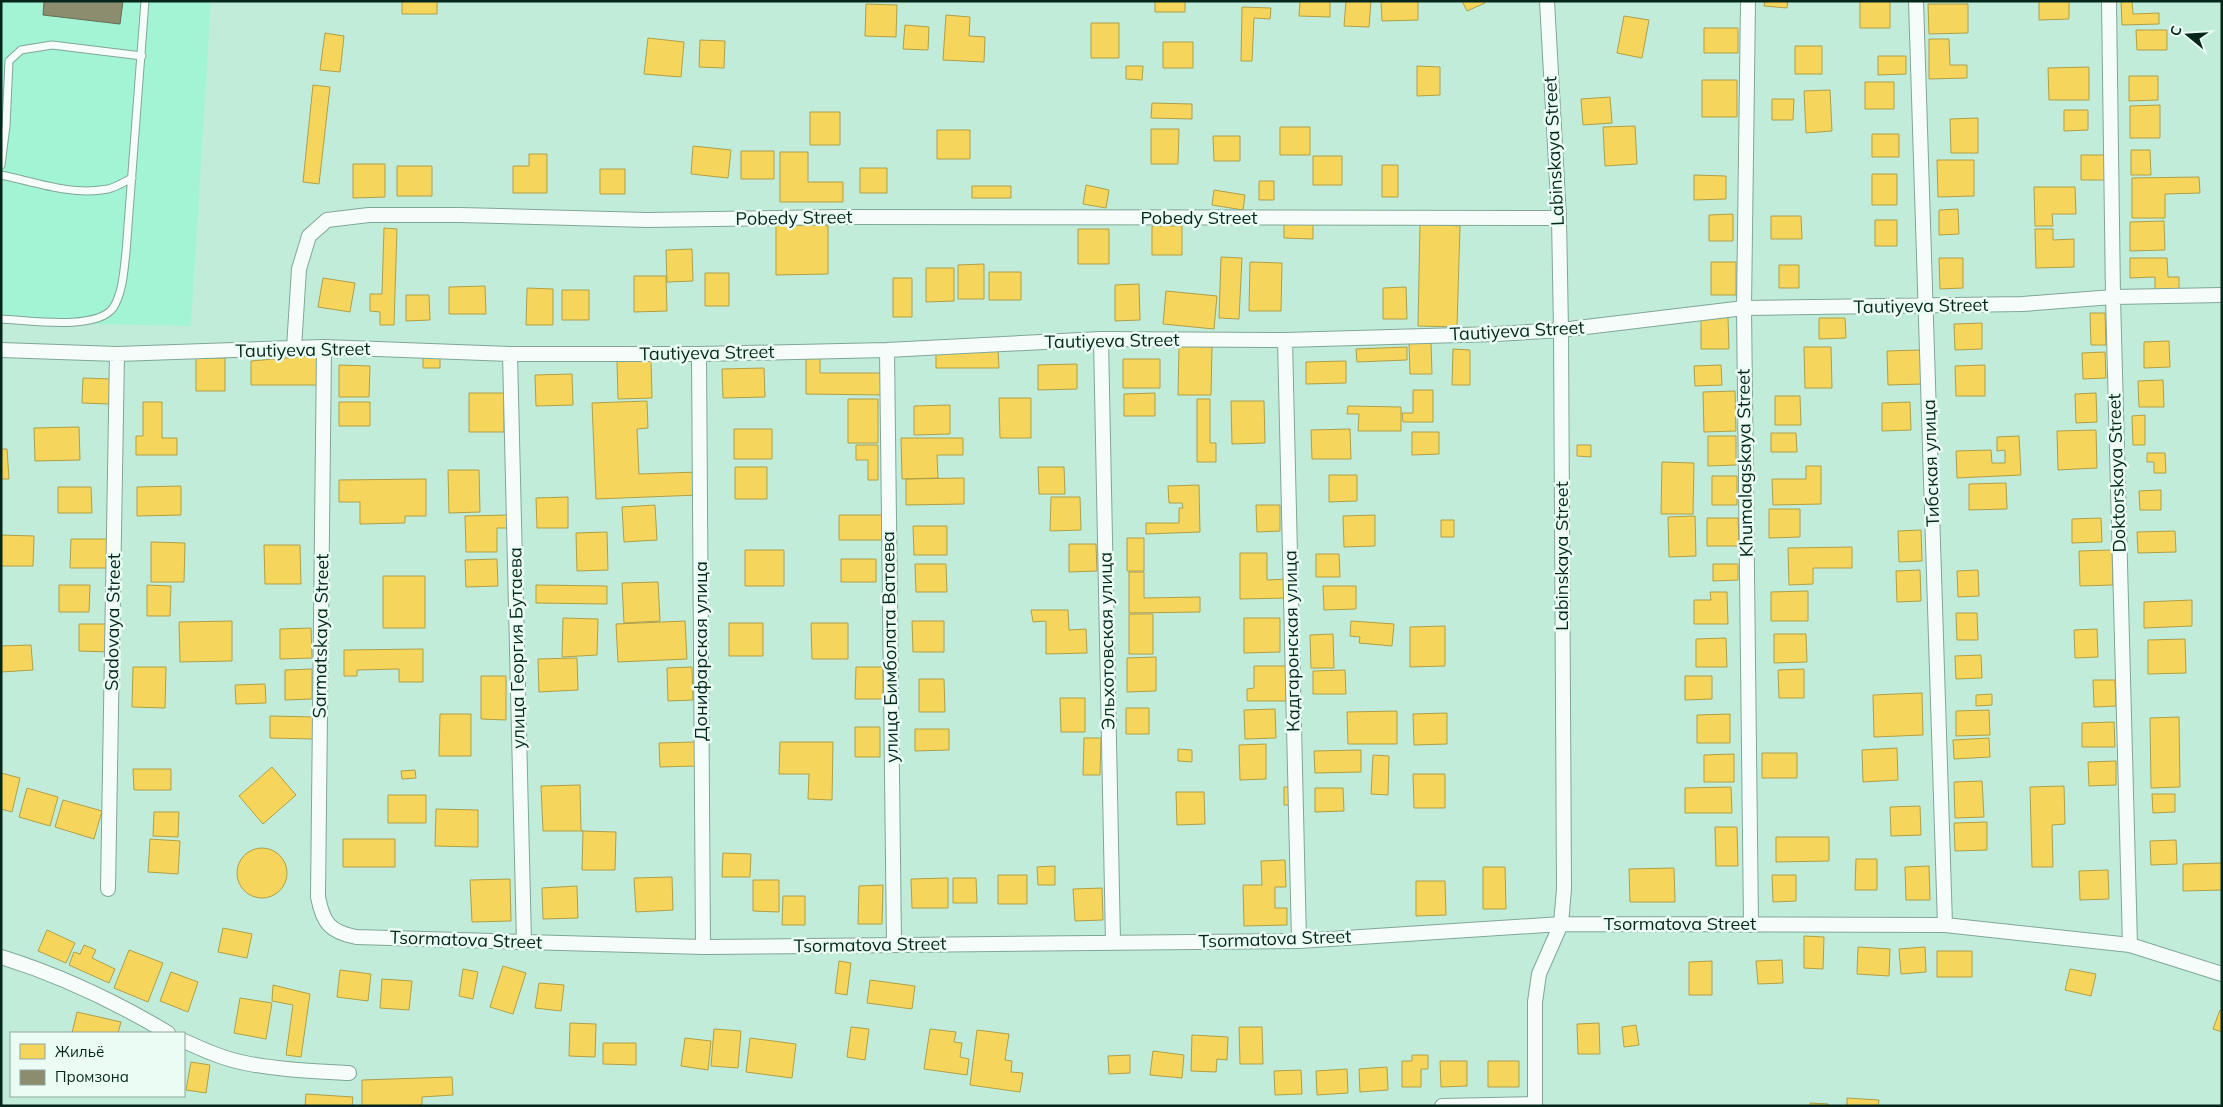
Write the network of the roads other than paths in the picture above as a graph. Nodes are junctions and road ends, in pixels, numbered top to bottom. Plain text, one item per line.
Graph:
1 (145, 1) edge
2 (1547, 1) edge
3 (1748, 1) edge
4 (1916, 1) edge
5 (2109, 1) edge
6 (142, 56) junction
7 (1, 164) edge
8 (1, 175) edge
9 (132, 178) junction
10 (1559, 218) junction
11 (2222, 295) edge
12 (2113, 297) junction
13 (1927, 307) junction
14 (1744, 308) junction
15 (1, 319) edge
16 (1561, 330) junction
17 (1101, 340) junction
18 (1285, 340) junction
19 (324, 347) junction
20 (294, 348) junction
21 (1, 350) edge
22 (887, 350) junction
23 (117, 354) junction
24 (510, 354) junction
25 (700, 354) junction
26 (108, 889) dead end
27 (327, 924) joint
28 (1561, 924) junction
29 (1751, 925) junction
30 (1945, 925) junction
31 (1298, 941) junction
32 (524, 942) junction
33 (1114, 942) junction
34 (894, 944) junction
35 (2130, 945) junction
36 (703, 947) junction
37 (1, 957) edge
38 (2222, 974) edge
39 (166, 1032) edge
40 (185, 1041) edge
41 (349, 1073) dead end
42 (1535, 1105) edge
43 (1442, 1106) edge

1 - 6 lane
2 - 10 street, Labinskaya Street
3 - 14 street, Khumalagskaya Street
4 - 13 street, Тибская улица
5 - 12 street, Doktorskaya Street
6 - 7 lane
6 - 9 lane
8 - 9 lane
9 - 15 lane
10 - 16 street, Labinskaya Street
10 - 20 street, Pobedy Street
11 - 12 street, Tautiyeva Street
12 - 13 street, Tautiyeva Street
12 - 35 street, Doktorskaya Street
13 - 14 street, Tautiyeva Street
13 - 30 street, Тибская улица
14 - 16 street, Tautiyeva Street
14 - 29 street, Khumalagskaya Street
16 - 18 street, Tautiyeva Street
16 - 28 street, Labinskaya Street
17 - 18 street, Tautiyeva Street
17 - 22 street, Tautiyeva Street
17 - 33 street, Эльхотовская улица
18 - 31 street, Кадгаронская улица
19 - 20 street, Tautiyeva Street
19 - 24 street, Tautiyeva Street
19 - 27 street, Sarmatskaya Street
20 - 23 street, Tautiyeva Street
21 - 23 street, Tautiyeva Street
22 - 25 street, Tautiyeva Street
22 - 34 street, улица Бимболата Ватаева
23 - 26 street, Sadovaya Street
24 - 25 street, Tautiyeva Street
24 - 32 street, улица Георгия Бутаева
25 - 36 street, Донифарская улица
27 - 32 street, Tsormatova Street
28 - 29 street, Tsormatova Street
28 - 31 street, Tsormatova Street
28 - 42 street, Labinskaya Street
29 - 30 street, Tsormatova Street
30 - 35 street, Tsormatova Street
31 - 33 street, Tsormatova Street
32 - 36 street, Tsormatova Street
33 - 34 street, Tsormatova Street
34 - 36 street, Tsormatova Street
35 - 38 street, Tsormatova Street
37 - 39 street
40 - 41 street
42 - 43 street

